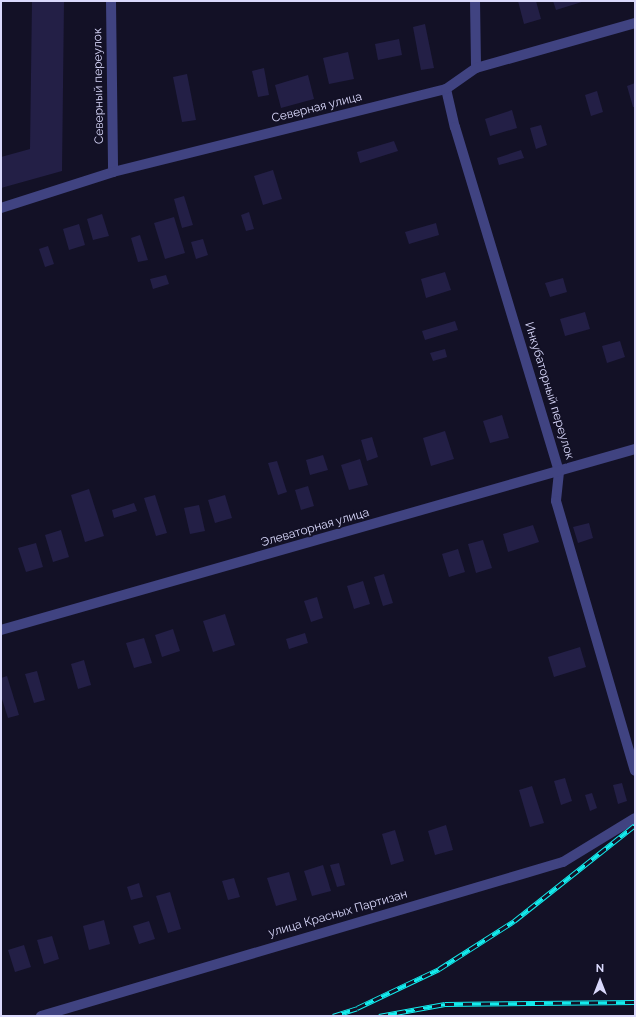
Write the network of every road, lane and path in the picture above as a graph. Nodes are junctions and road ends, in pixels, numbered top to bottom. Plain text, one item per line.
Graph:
1 (111, 1) edge
2 (475, 1) edge
3 (635, 23) edge
4 (476, 68) junction
5 (446, 90) junction
6 (113, 172) junction
7 (1, 208) edge
8 (635, 449) edge
9 (560, 472) junction
10 (1, 630) edge
11 (635, 771) edge
12 (635, 818) edge
13 (41, 1016) edge

1 - 6 street, Северный переулок
2 - 4 street
3 - 4 street, Северная улица
4 - 5 street, Северная улица
5 - 6 street, Северная улица
5 - 9 street, Инкубаторный переулок
6 - 7 street, Северная улица
8 - 9 street, Элеваторная улица
9 - 10 street, Элеваторная улица
9 - 11 street, Инкубаторный переулок
12 - 13 street, улица Красных Партизан

